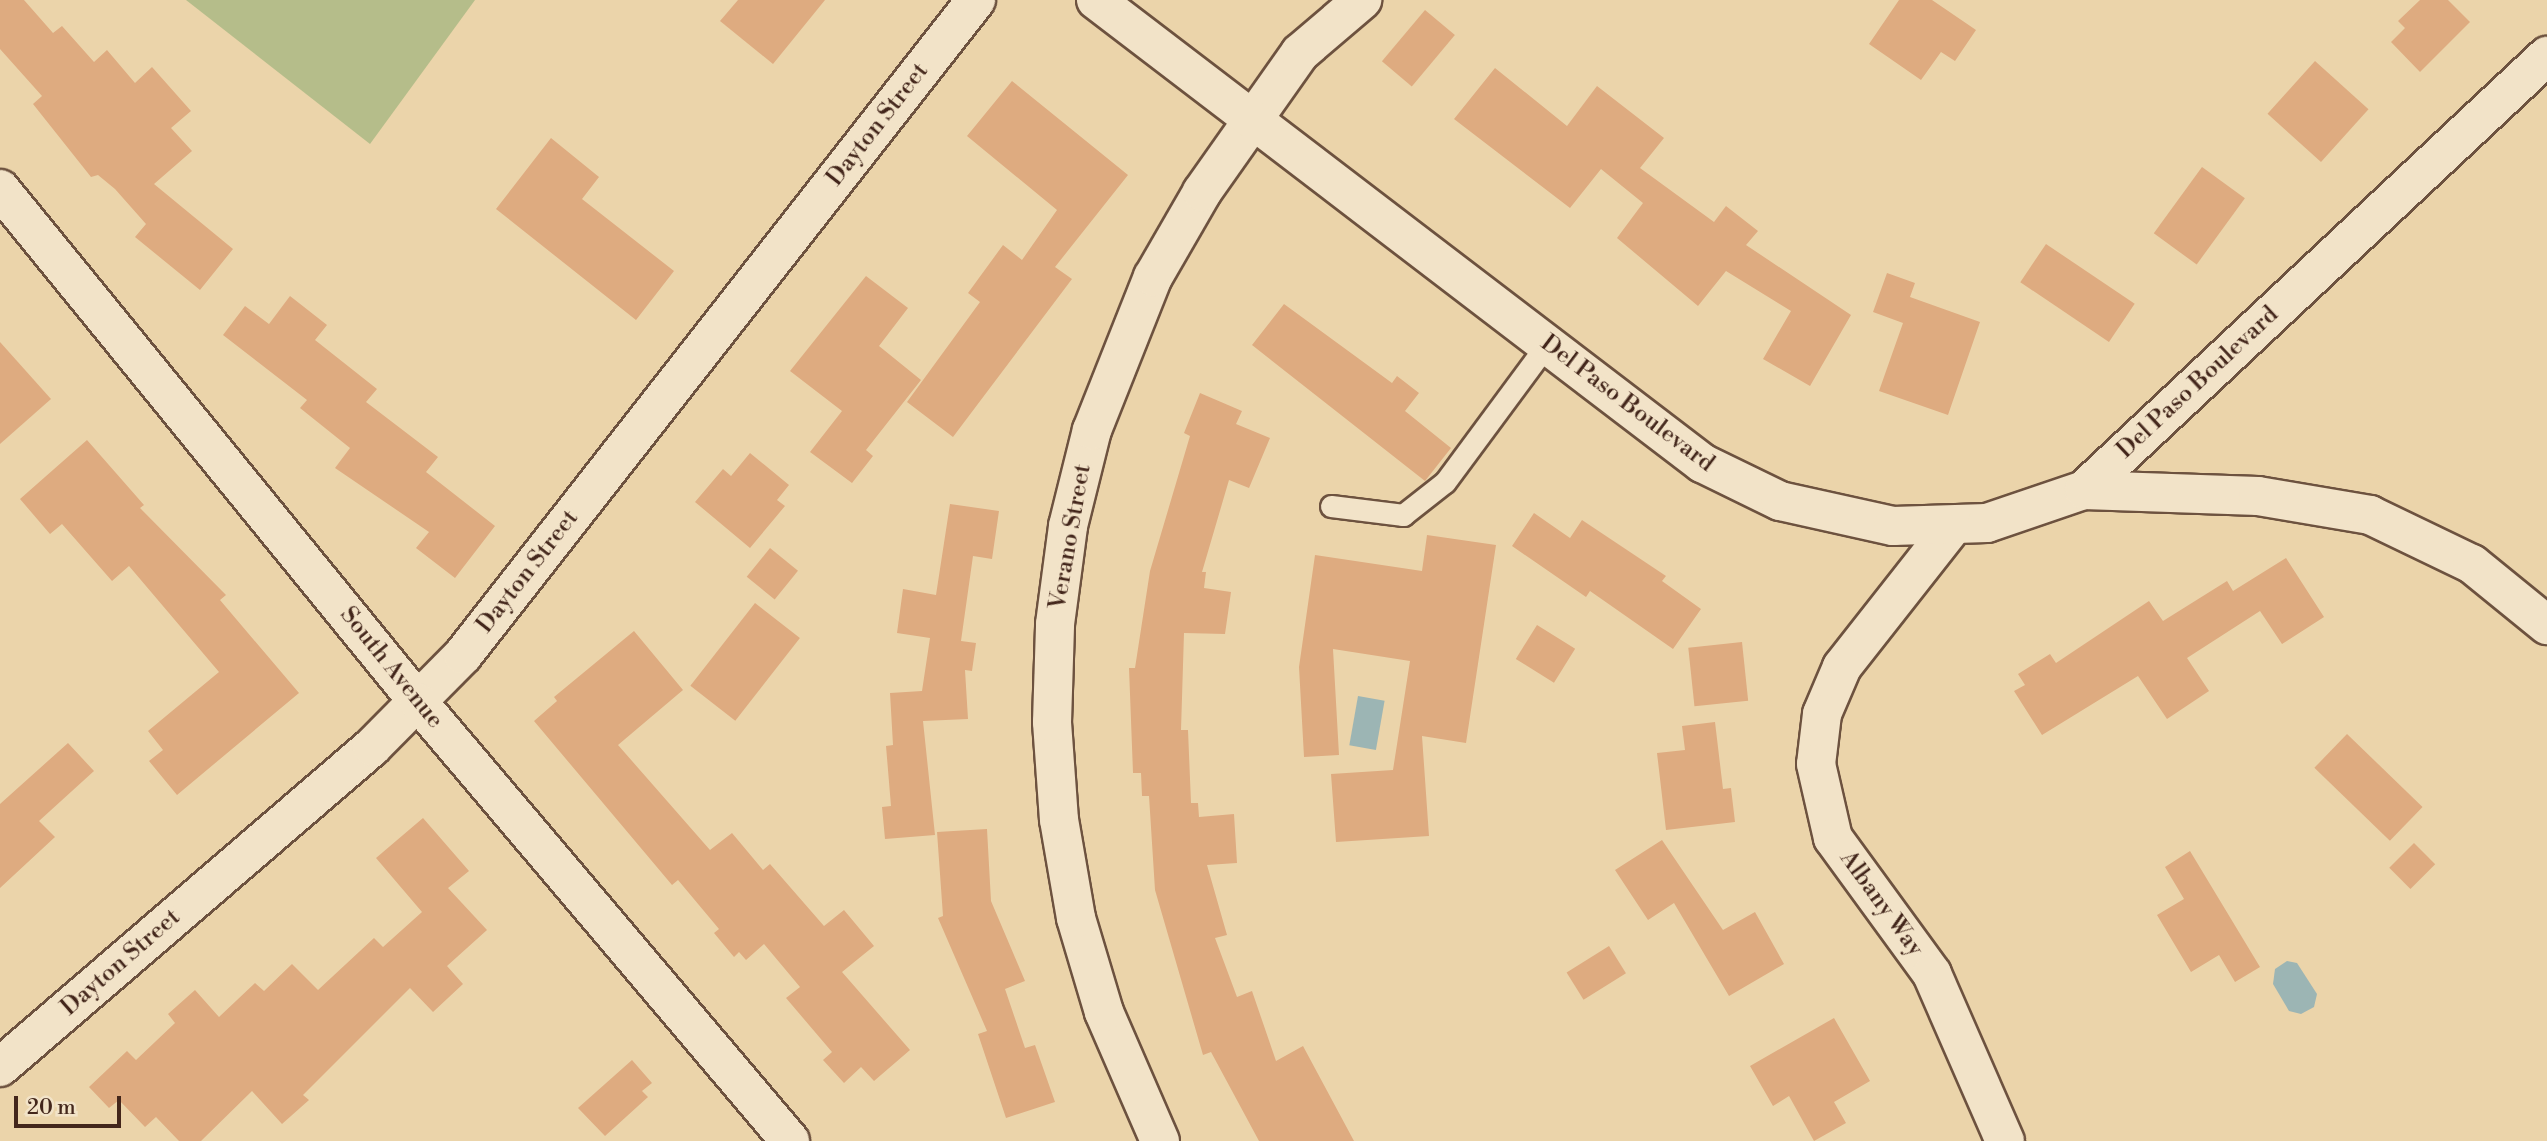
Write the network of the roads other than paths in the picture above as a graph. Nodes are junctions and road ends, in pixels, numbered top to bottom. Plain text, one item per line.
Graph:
1 (976, 0) edge
2 (1096, 0) edge
3 (1362, 0) edge
4 (2547, 56) edge
5 (1253, 120) junction
6 (0, 189) edge
7 (1547, 344) junction
8 (2084, 490) junction
9 (1331, 506) dead end
10 (1952, 527) junction
11 (2547, 625) edge
12 (419, 703) junction
13 (0, 1067) edge
14 (790, 1141) edge
15 (1160, 1141) edge
16 (2005, 1141) edge

1 - 12 street, Dayton Street
2 - 5 street, Del Paso Boulevard
3 - 5 street, Verano Street
4 - 8 street, Del Paso Boulevard
5 - 7 street, Del Paso Boulevard
5 - 15 street, Verano Street
6 - 12 street, South Avenue
7 - 9 lane
7 - 10 street, Del Paso Boulevard
8 - 10 street, Del Paso Boulevard
8 - 11 street
10 - 16 street, Albany Way
12 - 13 street, Dayton Street
12 - 14 street, South Avenue

